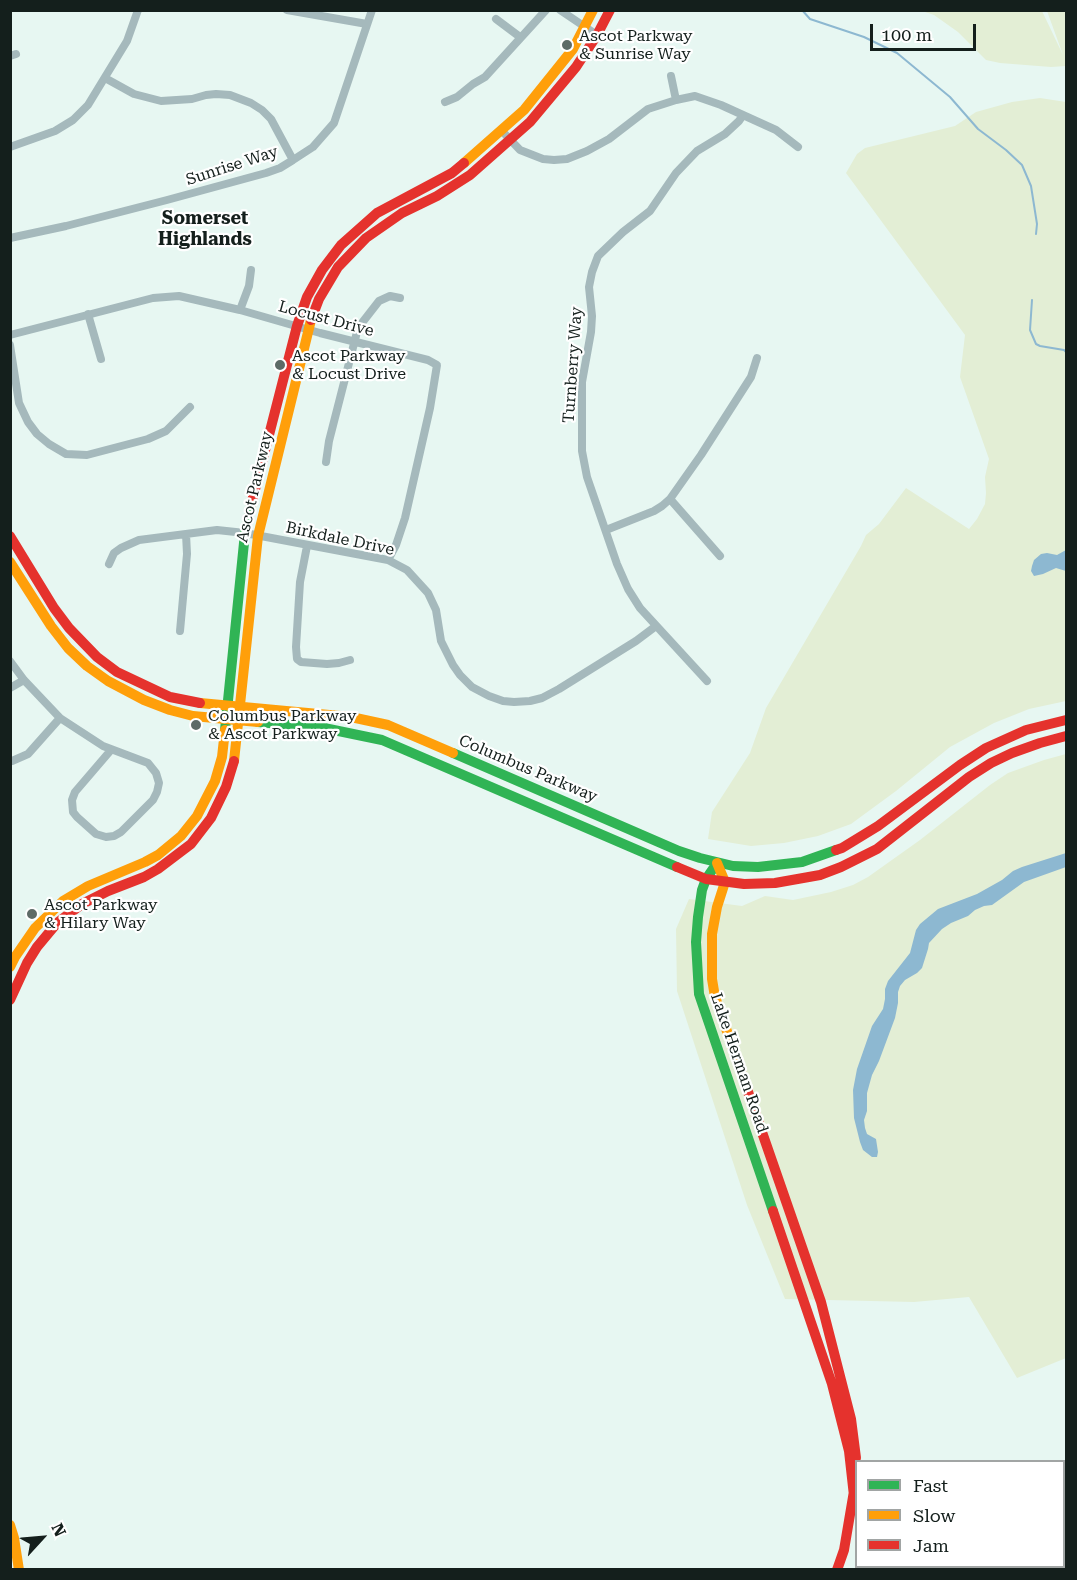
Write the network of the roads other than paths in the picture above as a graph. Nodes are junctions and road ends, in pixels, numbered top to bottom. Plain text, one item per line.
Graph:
1 (138, 10) edge
2 (287, 10) edge
3 (372, 10) edge
4 (546, 10) edge
5 (560, 10) edge
6 (593, 10) edge
7 (610, 10) edge
8 (496, 20) dead end
9 (367, 24) junction
10 (585, 27) junction
11 (597, 35) junction
12 (520, 37) junction
13 (671, 76) dead end
14 (105, 78) junction
15 (676, 100) junction
16 (445, 102) dead end
17 (743, 115) junction
18 (502, 131) junction
19 (510, 140) junction
20 (10, 147) edge
21 (798, 147) dead end
22 (293, 160) junction
23 (10, 238) edge
24 (251, 270) dead end
25 (400, 298) dead end
26 (240, 310) junction
27 (88, 314) junction
28 (297, 326) junction
29 (308, 329) junction
30 (10, 335) edge
31 (354, 341) junction
32 (10, 345) edge
33 (758, 358) dead end
34 (101, 359) dead end
35 (190, 407) dead end
36 (326, 462) dead end
37 (670, 499) junction
38 (606, 530) junction
39 (245, 533) junction
40 (186, 534) junction
41 (10, 536) edge
42 (258, 536) junction
43 (307, 546) junction
44 (15, 554) edge
45 (720, 556) dead end
46 (388, 560) junction
47 (10, 561) edge
48 (109, 564) dead end
49 (656, 626) junction
50 (180, 631) dead end
51 (350, 660) dead end
52 (10, 661) edge
53 (24, 680) junction
54 (707, 681) dead end
55 (10, 688) edge
56 (228, 706) junction
57 (240, 708) junction
58 (60, 718) junction
59 (227, 720) junction
60 (239, 720) junction
61 (1066, 720) edge
62 (1066, 736) edge
63 (111, 750) junction
64 (12, 761) edge
65 (717, 863) junction
66 (706, 879) junction
67 (724, 882) junction
68 (12, 960) edge
69 (27, 963) junction
70 (10, 1000) edge
71 (856, 1460) edge
72 (855, 1483) edge
73 (854, 1496) junction
74 (10, 1525) edge
75 (14, 1553) edge
76 (19, 1569) edge
77 (837, 1569) edge

1 - 14 street
2 - 9 street
3 - 9 street, Sunrise Way
4 - 12 street
5 - 10 street
6 - 10 main road, Ascot Parkway
7 - 11 main road, Ascot Parkway
8 - 12 street
9 - 22 street, Sunrise Way
10 - 11 street
10 - 18 main road, Ascot Parkway
11 - 19 main road, Ascot Parkway
12 - 16 street
13 - 15 street
14 - 20 street
14 - 22 street
15 - 17 street
15 - 19 street
17 - 21 street
17 - 38 street, Turnberry Way
18 - 19 street
18 - 28 main road, Ascot Parkway
19 - 29 main road, Ascot Parkway
22 - 23 street, Sunrise Way
24 - 26 street
25 - 31 street
26 - 27 street, Locust Drive
26 - 28 street, Locust Drive
27 - 30 street, Locust Drive
27 - 34 street
28 - 29 street, Locust Drive
28 - 39 main road, Ascot Parkway
29 - 31 street, Locust Drive
29 - 42 main road, Ascot Parkway
31 - 36 street
31 - 46 street, Locust Drive
32 - 35 street
33 - 37 street
37 - 38 street
37 - 45 street
38 - 49 street, Turnberry Way
39 - 40 street, Birkdale Drive
39 - 42 street, Birkdale Drive
39 - 56 main road, Ascot Parkway
40 - 48 street, Birkdale Drive
40 - 50 street
41 - 44 main road, Columbus Parkway
42 - 43 street, Birkdale Drive
42 - 57 main road, Ascot Parkway
43 - 46 street, Birkdale Drive
43 - 51 street
44 - 56 main road, Columbus Parkway
46 - 49 street, Birkdale Drive
47 - 59 main road, Columbus Parkway
49 - 54 street, Turnberry Way
52 - 53 street
53 - 55 street
53 - 58 street
56 - 57 main road, Columbus Parkway
56 - 59 main road, Ascot Parkway
57 - 60 main road, Ascot Parkway
57 - 65 main road, Columbus Parkway
58 - 63 street
58 - 64 street
59 - 60 main road, Columbus Parkway
59 - 68 main road, Ascot Parkway
60 - 66 main road, Columbus Parkway
60 - 69 main road, Ascot Parkway
61 - 65 main road, Columbus Parkway
62 - 67 main road, Columbus Parkway
63 - 63 street
65 - 66 main road, Lake Herman Road
65 - 67 main road
66 - 67 main road, Columbus Parkway
66 - 73 main road, Lake Herman Road
67 - 71 main road, Lake Herman Road
68 - 69 street
69 - 70 main road, Ascot Parkway
72 - 73 main road, Lake Herman Road
73 - 77 main road, Lake Herman Road
74 - 75 main road
75 - 76 main road

